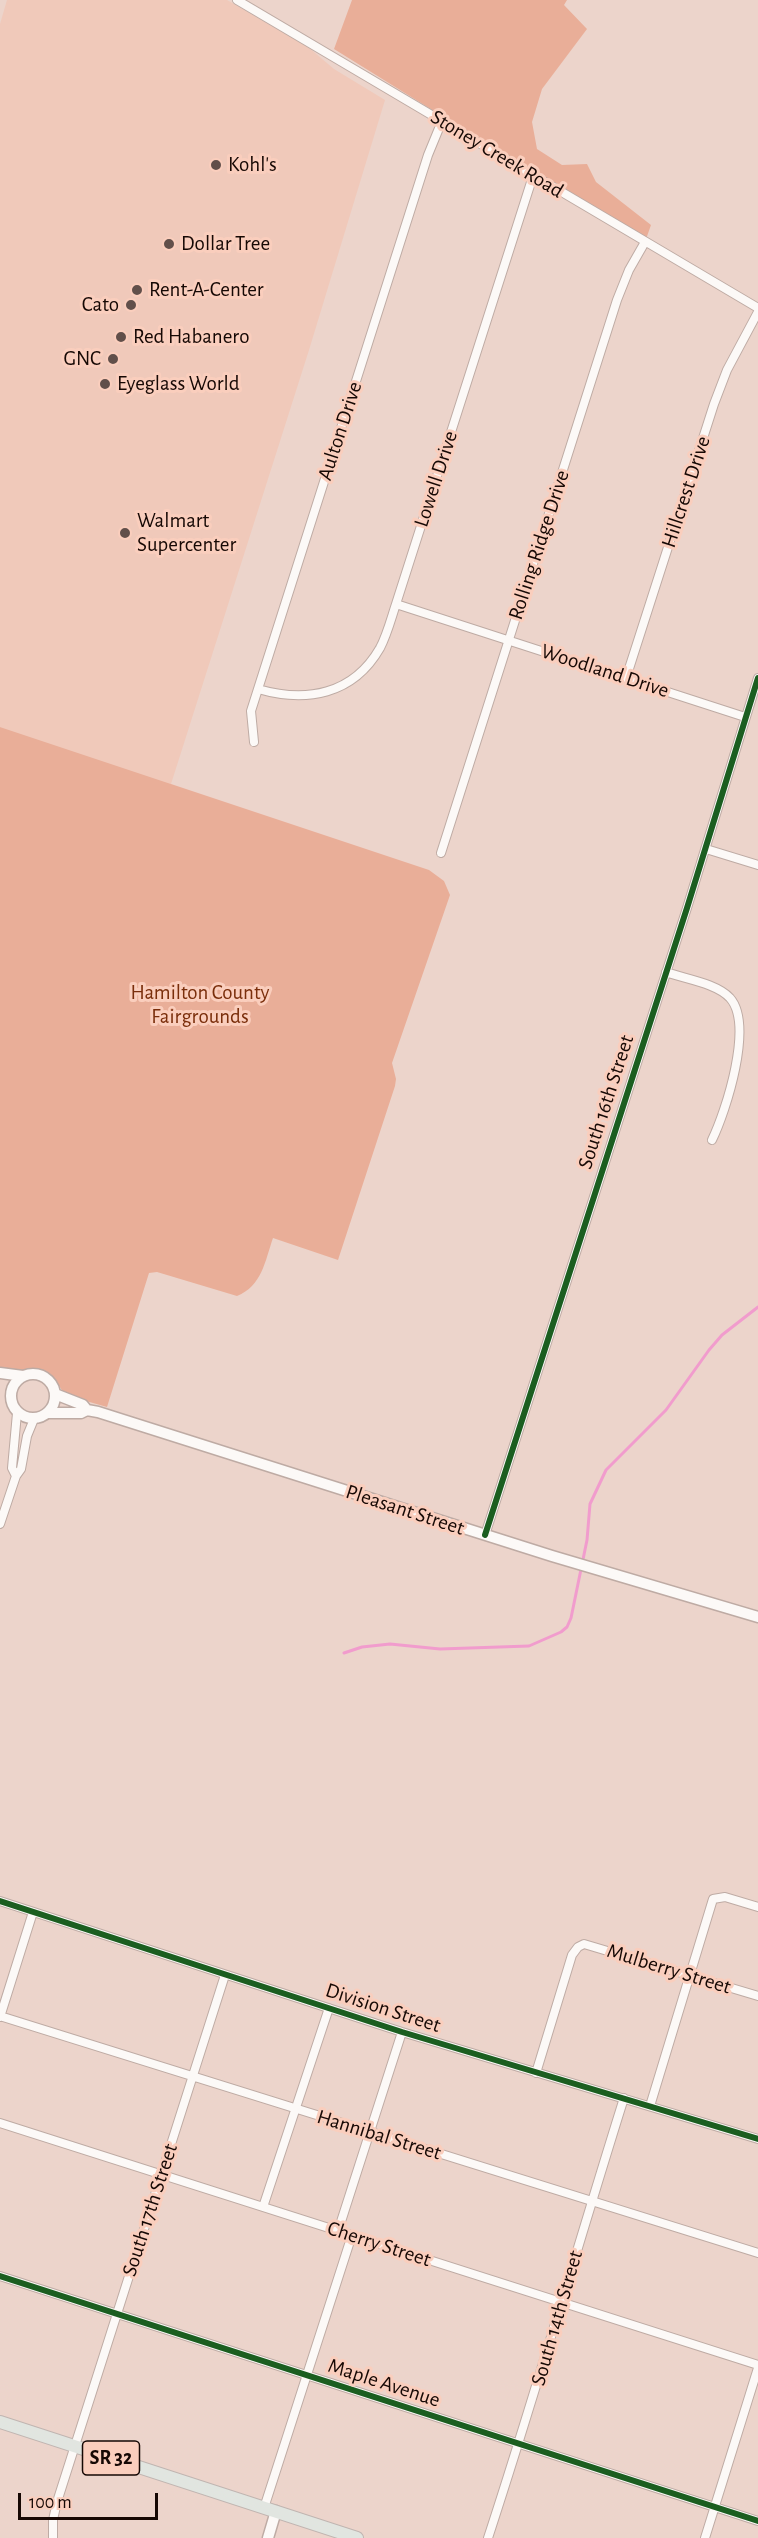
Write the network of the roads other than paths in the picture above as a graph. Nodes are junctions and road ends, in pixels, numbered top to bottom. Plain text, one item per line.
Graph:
1 (237, 0) edge
2 (442, 121) junction
3 (534, 176) junction
4 (645, 242) junction
5 (758, 310) edge
6 (396, 604) junction
7 (509, 640) junction
8 (626, 678) junction
9 (758, 678) edge
10 (258, 689) junction
11 (746, 717) junction
12 (254, 742) dead end
13 (706, 849) junction
14 (441, 853) dead end
15 (758, 865) edge
16 (666, 972) junction
17 (712, 1140) dead end
18 (0, 1373) edge
19 (23, 1376) junction
20 (0, 1387) edge
21 (55, 1394) junction
22 (10, 1397) junction
23 (87, 1410) junction
24 (17, 1413) junction
25 (48, 1413) junction
26 (34, 1419) junction
27 (16, 1476) junction
28 (0, 1524) edge
29 (485, 1535) junction
30 (758, 1617) edge
31 (0, 1901) edge
32 (758, 1907) edge
33 (33, 1912) junction
34 (225, 1975) junction
35 (690, 1975) junction
36 (758, 1996) edge
37 (329, 2008) junction
38 (0, 2017) edge
39 (402, 2032) junction
40 (536, 2073) junction
41 (192, 2076) junction
42 (624, 2098) junction
43 (650, 2106) junction
44 (296, 2109) junction
45 (0, 2123) edge
46 (370, 2132) junction
47 (758, 2139) edge
48 (162, 2174) junction
49 (591, 2201) junction
50 (262, 2207) junction
51 (338, 2231) junction
52 (352, 2235) junction
53 (758, 2253) edge
54 (0, 2276) edge
55 (561, 2302) junction
56 (117, 2314) junction
57 (758, 2367) edge
58 (307, 2375) junction
59 (0, 2422) edge
60 (519, 2443) junction
61 (75, 2446) junction
62 (715, 2507) junction
63 (270, 2510) junction
64 (758, 2521) edge
65 (53, 2538) edge
66 (267, 2538) edge
67 (357, 2538) edge
68 (488, 2538) edge
69 (705, 2538) edge

1 - 2 street, Stoney Creek Road
2 - 3 street, Stoney Creek Road
2 - 10 street, Aulton Drive
3 - 4 street, Stoney Creek Road
3 - 6 street, Lowell Drive
4 - 5 street, Stoney Creek Road
4 - 7 street, Rolling Ridge Drive
5 - 8 street, Hillcrest Drive
6 - 7 street, Woodland Drive
6 - 10 street, Lowell Drive
7 - 8 street, Woodland Drive
7 - 14 street, Rolling Ridge Drive
8 - 11 street, Woodland Drive
9 - 11 street, South 16th Street
10 - 12 street, Aulton Drive
11 - 13 street, South 16th Street
13 - 15 street
13 - 16 street, South 16th Street
16 - 17 street
16 - 29 street, South 16th Street
18 - 19 street
19 - 21 street
19 - 22 street
20 - 22 street
21 - 23 street, Pleasant Street
21 - 25 street
22 - 24 street
23 - 25 street, Pleasant Street
23 - 29 street, Pleasant Street
24 - 26 street
24 - 27 street
25 - 26 street
26 - 27 street
27 - 28 street
29 - 30 street, Pleasant Street
31 - 33 street, Division Street
32 - 35 street
33 - 34 street, Division Street
33 - 38 street
34 - 37 street, Division Street
34 - 41 street, South 17th Street
35 - 36 street, Mulberry Street
35 - 40 street, Mulberry Street
35 - 43 street
37 - 39 street, Division Street
37 - 44 street
38 - 41 street, Hannibal Street
39 - 40 street, Division Street
39 - 46 street
40 - 42 street, Division Street
41 - 44 street, Hannibal Street
41 - 48 street, South 17th Street
42 - 43 street, Division Street
42 - 49 street, South 14th Street
43 - 47 street, Division Street
44 - 46 street, Hannibal Street
44 - 50 street
45 - 48 street, Cherry Street
46 - 49 street, Hannibal Street
46 - 51 street
48 - 50 street, Cherry Street
48 - 56 street, South 17th Street
49 - 53 street, Hannibal Street
49 - 55 street, South 14th Street
50 - 51 street, Cherry Street
51 - 52 street, Cherry Street
52 - 55 street, Cherry Street
52 - 58 street
54 - 56 street, Maple Avenue
55 - 57 street, Cherry Street
55 - 60 street, South 14th Street
56 - 58 street, Maple Avenue
56 - 61 street, South 17th Street
57 - 62 street
58 - 60 street, Maple Avenue
58 - 63 street
59 - 61 main road, SR 32
60 - 62 street, Maple Avenue
60 - 68 street, South 14th Street
61 - 63 main road, SR 32
61 - 65 street, South 17th Street
62 - 64 street, Maple Avenue
62 - 69 street
63 - 66 street
63 - 67 main road, SR 32

